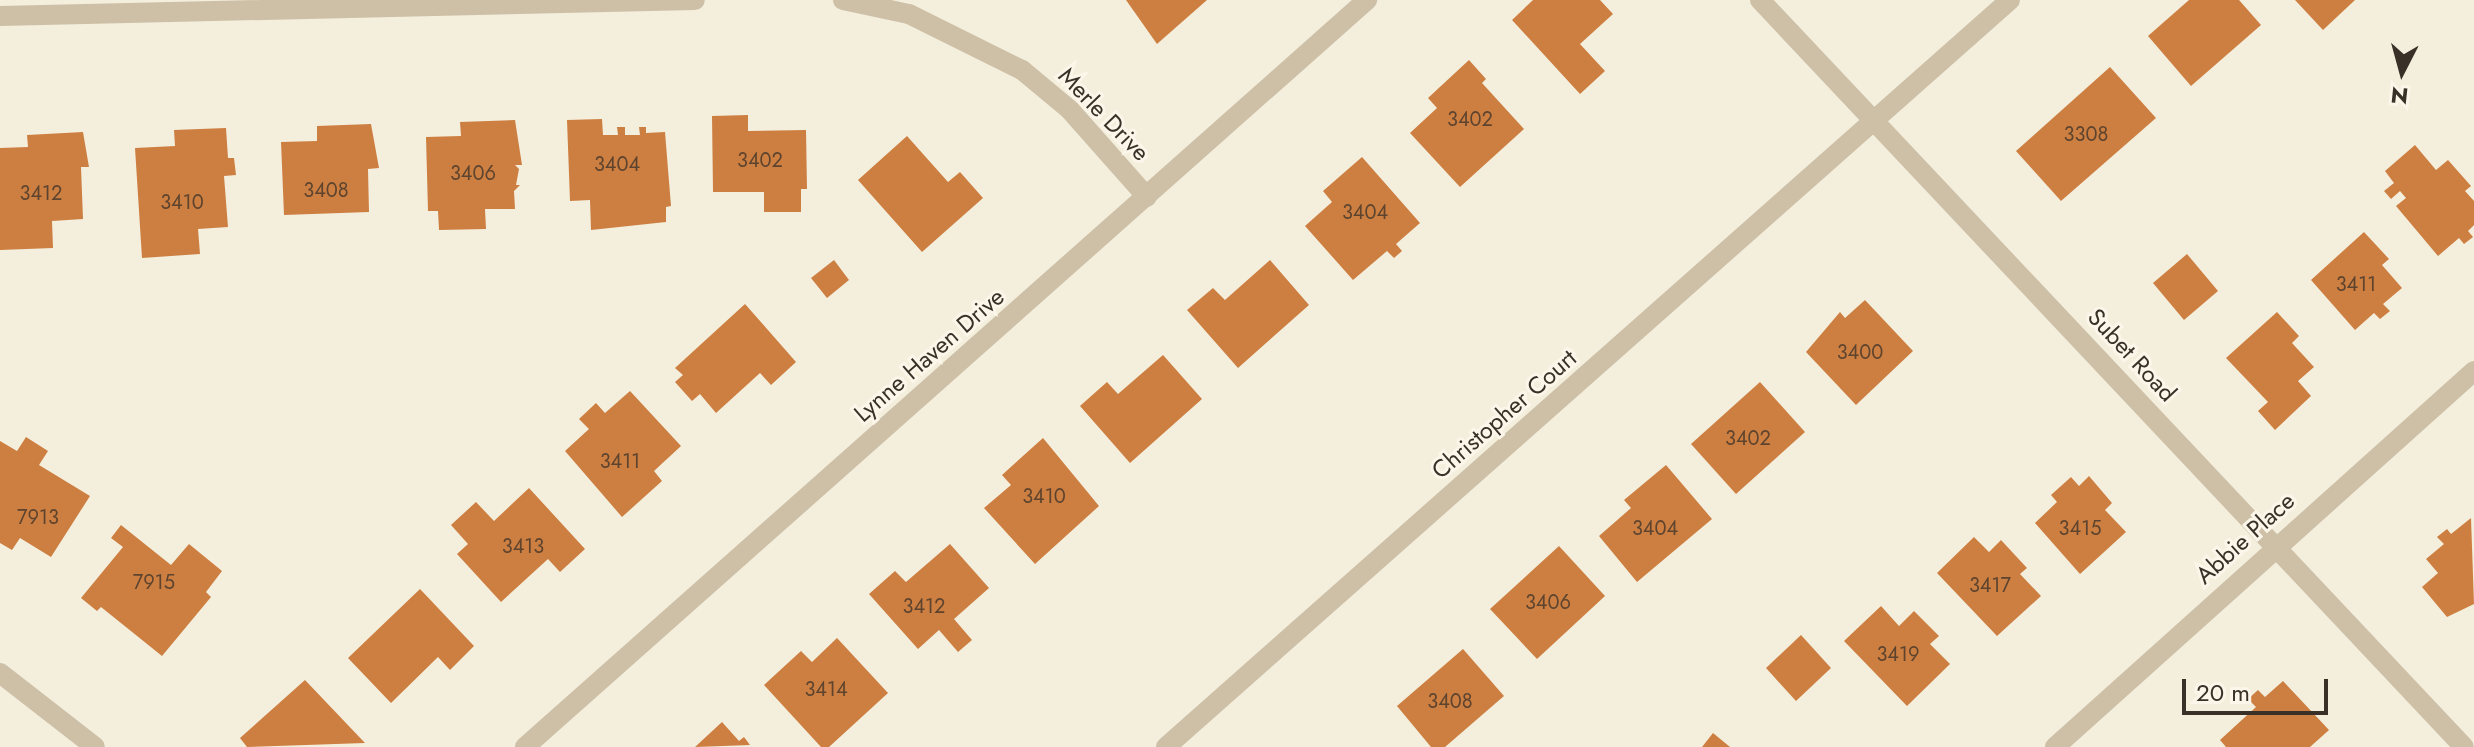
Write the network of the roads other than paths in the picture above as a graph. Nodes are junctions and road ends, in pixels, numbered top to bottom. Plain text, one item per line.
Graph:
1 (695, 0) edge
2 (843, 0) edge
3 (1367, 0) edge
4 (1760, 0) edge
5 (2010, 0) edge
6 (0, 16) edge
7 (1876, 120) junction
8 (1147, 197) junction
9 (2474, 371) edge
10 (2275, 546) junction
11 (0, 673) edge
12 (95, 747) edge
13 (525, 747) edge
14 (1166, 747) edge
15 (2055, 747) edge
16 (2464, 747) edge

1 - 6 street
2 - 8 street, Merle Drive
3 - 8 street, Lynne Haven Drive
4 - 7 street, Subet Road
5 - 7 street, Christopher Court
7 - 10 street, Subet Road
7 - 14 street, Christopher Court
8 - 13 street, Lynne Haven Drive
9 - 10 street, Abbie Place
10 - 15 street, Abbie Place
10 - 16 street, Subet Road
11 - 12 street

